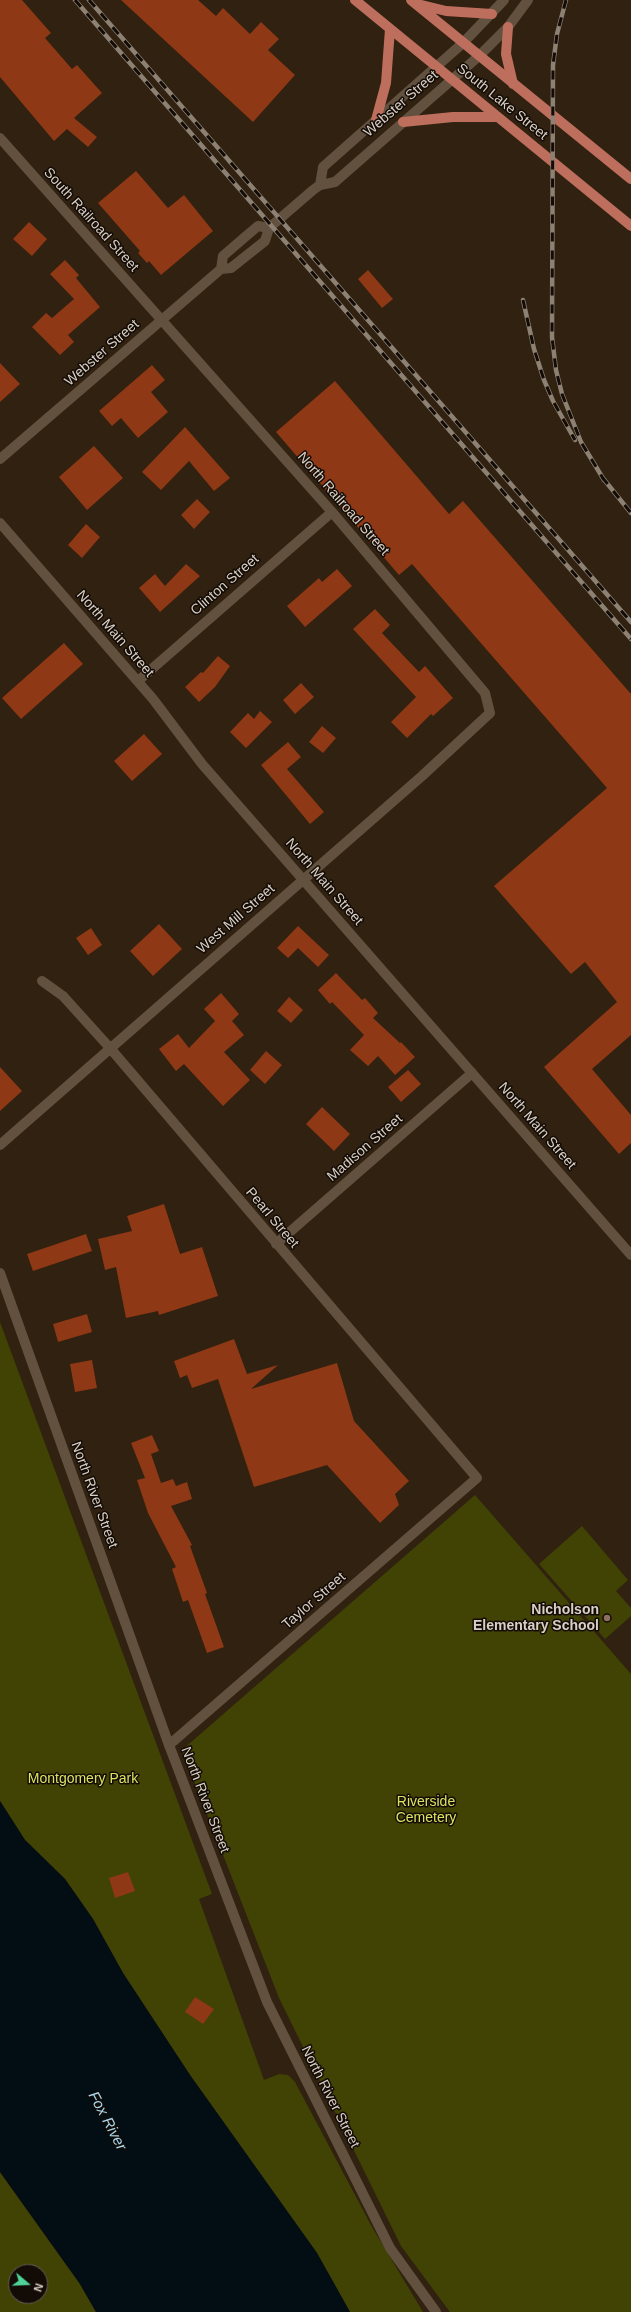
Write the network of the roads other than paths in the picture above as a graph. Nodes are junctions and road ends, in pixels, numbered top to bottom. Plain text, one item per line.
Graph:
1 (355, 0) edge
2 (504, 0) edge
3 (528, 0) edge
4 (413, 2) edge
5 (492, 14) junction
6 (508, 27) junction
7 (390, 29) junction
8 (464, 43) junction
9 (479, 56) junction
10 (435, 66) junction
11 (451, 79) junction
12 (513, 84) junction
13 (498, 117) junction
14 (376, 120) junction
15 (403, 122) junction
16 (0, 138) edge
17 (631, 179) edge
18 (320, 185) junction
19 (631, 226) edge
20 (269, 228) junction
21 (221, 269) junction
22 (161, 320) junction
23 (0, 459) edge
24 (332, 512) junction
25 (0, 524) edge
26 (138, 681) junction
27 (490, 714) joint
28 (303, 879) junction
29 (42, 981) dead end
30 (110, 1048) junction
31 (472, 1072) junction
32 (0, 1145) edge
33 (276, 1244) junction
34 (631, 1255) edge
35 (0, 1273) edge
36 (477, 1478) joint
37 (169, 1745) junction
38 (436, 2312) edge

1 - 7 main road, South Lake Street
2 - 5 street, Webster Street
3 - 6 street, Webster Street
4 - 5 main road
4 - 8 main road, South Lake Street
5 - 8 street, Webster Street
6 - 9 street, Webster Street
6 - 12 main road
7 - 10 main road, South Lake Street
7 - 14 main road
8 - 9 main road, South Lake Street
8 - 10 street, Webster Street
9 - 11 street, Webster Street
9 - 12 main road, South Lake Street
10 - 11 main road, South Lake Street
10 - 14 street, Webster Street
11 - 13 main road, South Lake Street
11 - 15 street, Webster Street
12 - 17 main road, South Lake Street
13 - 15 main road
13 - 19 main road, South Lake Street
14 - 18 street, Webster Street
15 - 18 street, Webster Street
16 - 22 street, South Railroad Street
18 - 20 street, Webster Street
20 - 21 street, Webster Street
20 - 21 street, Webster Street
21 - 22 street, Webster Street
22 - 23 street, Webster Street
22 - 24 street, North Railroad Street
24 - 26 street, Clinton Street
24 - 27 street, North Railroad Street
25 - 26 street, North Main Street
26 - 28 street, North Main Street
27 - 28 street, West Mill Street
28 - 30 street, West Mill Street
28 - 31 street, North Main Street
29 - 30 street, Pearl Street
30 - 32 street, West Mill Street
30 - 33 street, Pearl Street
31 - 33 street, Madison Street
31 - 34 street, North Main Street
33 - 36 street, Pearl Street
35 - 37 street, North River Street
36 - 37 street, Taylor Street
37 - 38 street, North River Street

